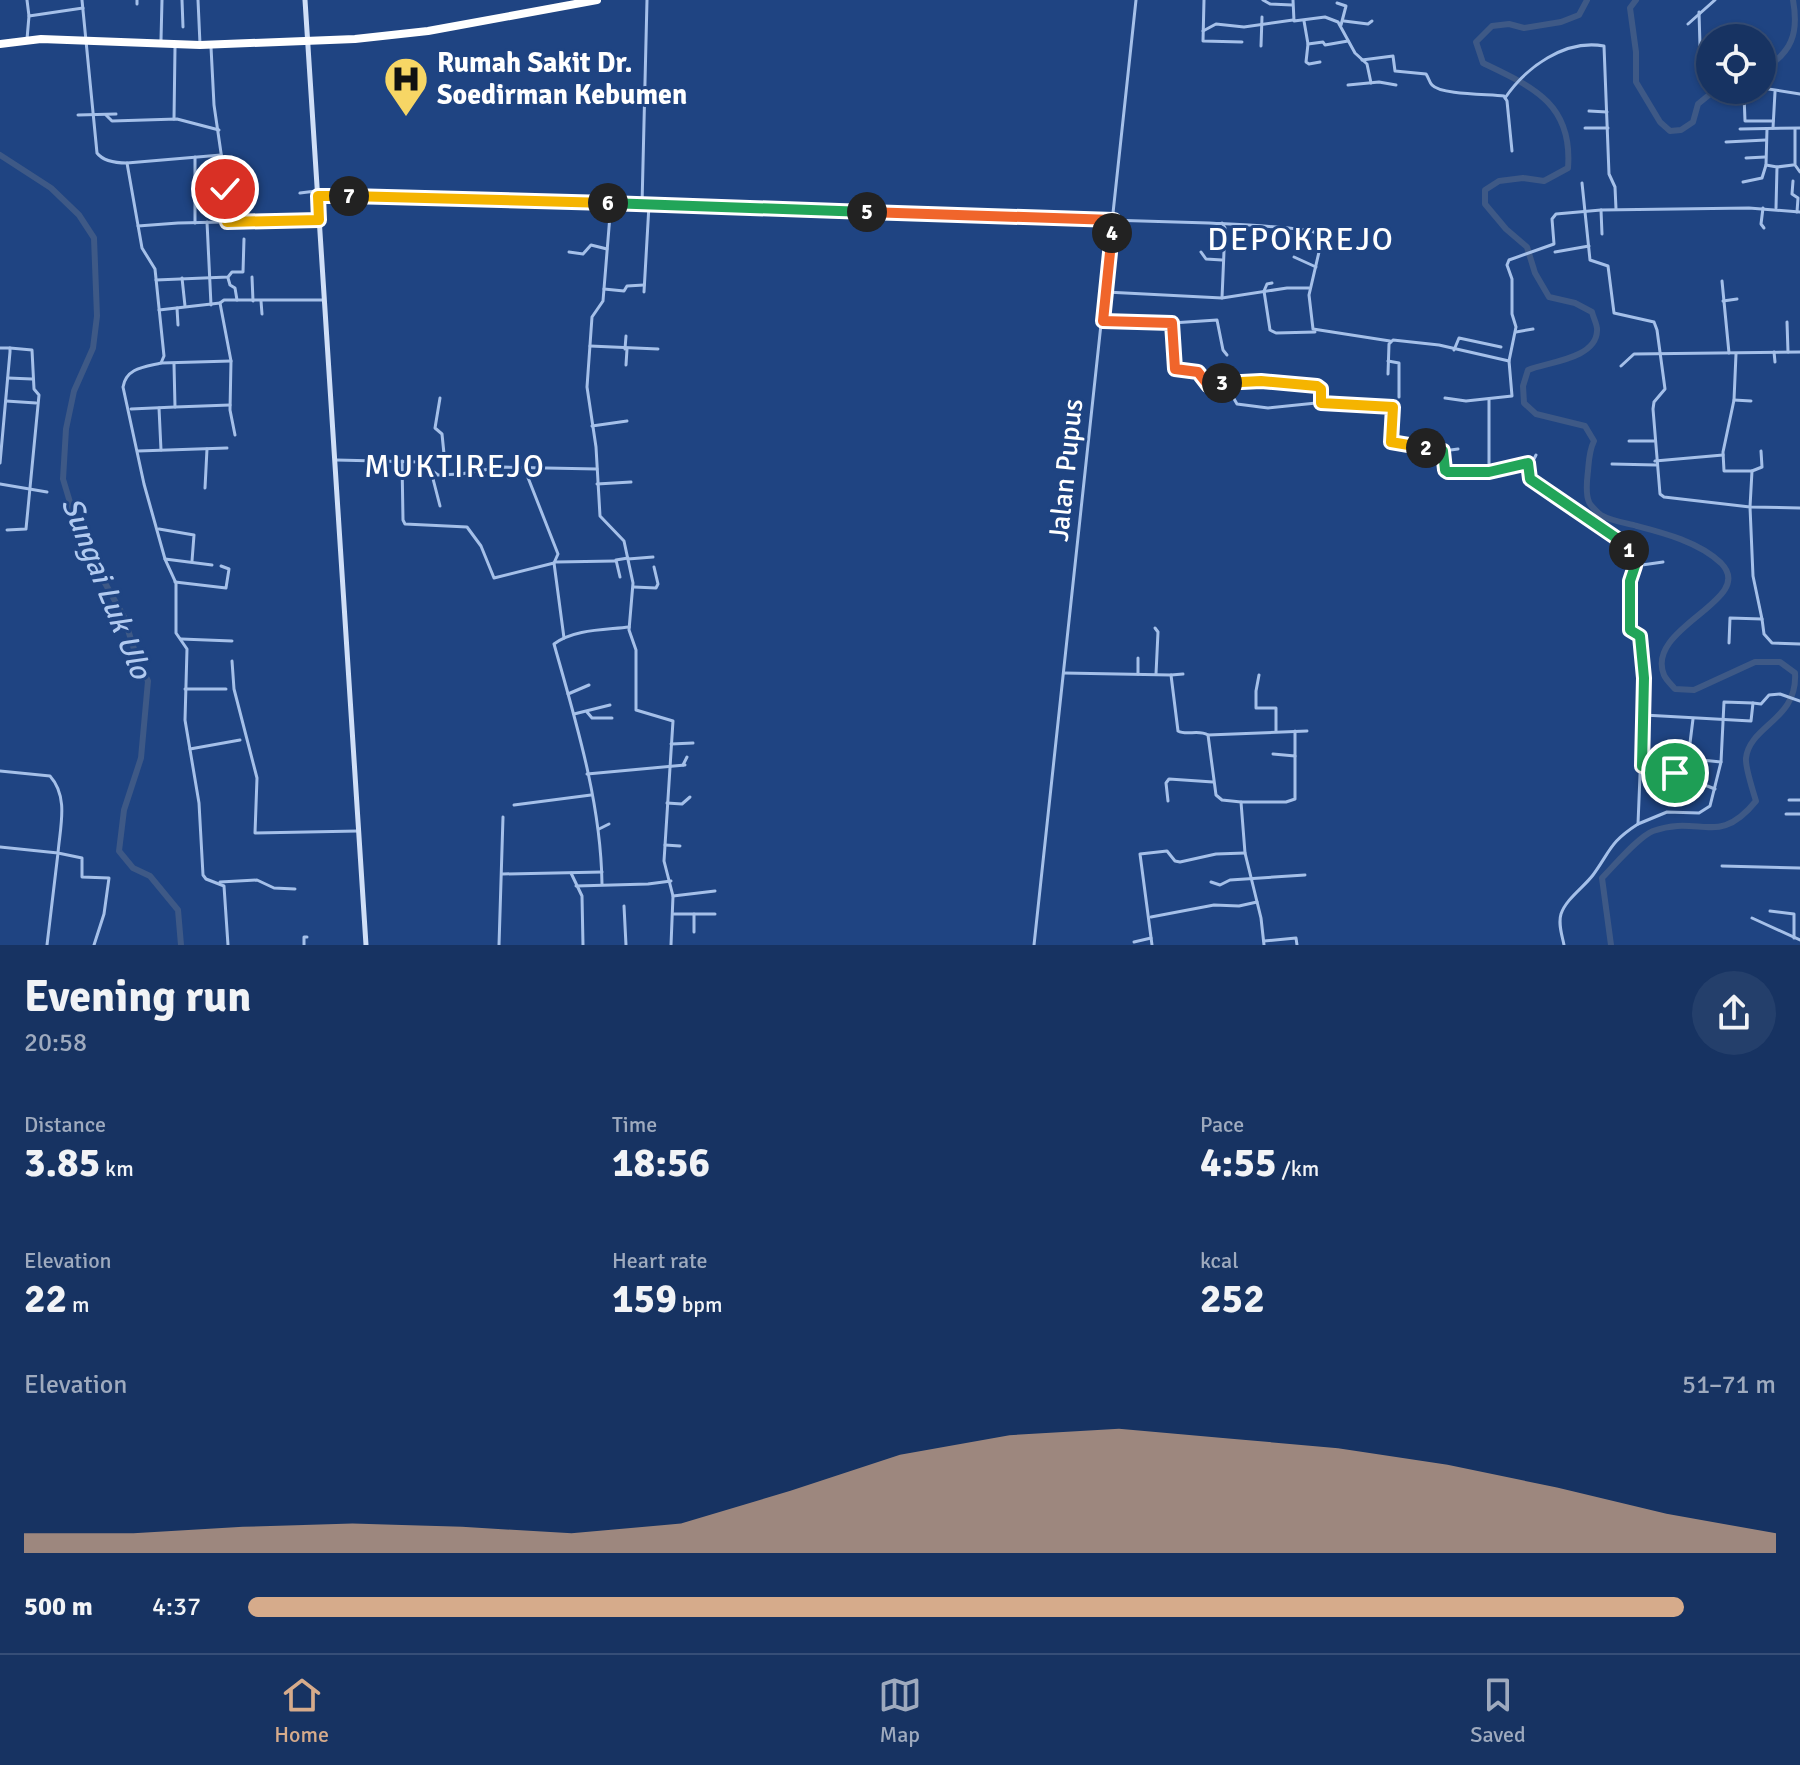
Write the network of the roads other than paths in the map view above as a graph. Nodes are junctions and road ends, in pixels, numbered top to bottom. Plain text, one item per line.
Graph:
1 (27, 0) edge
2 (82, 0) edge
3 (162, 0) edge
4 (182, 0) edge
5 (198, 0) edge
6 (305, 0) edge
7 (597, 0) edge
8 (647, 0) edge
9 (1136, 0) edge
10 (1204, 0) edge
11 (1263, 0) edge
12 (1715, 0) edge
13 (1278, 2) edge
14 (1292, 3) edge
15 (1337, 3) dead end
16 (83, 8) junction
17 (1699, 12) junction
18 (29, 16) junction
19 (1262, 17) dead end
20 (1293, 20) junction
21 (1304, 21) junction
22 (1372, 21) dead end
23 (1342, 23) junction
24 (1262, 24) junction
25 (1688, 24) dead end
26 (1699, 24) edge
27 (183, 27) dead end
28 (1203, 31) junction
29 (27, 39) junction
30 (87, 40) junction
31 (161, 41) junction
32 (1348, 41) junction
33 (308, 42) junction
34 (1242, 42) dead end
35 (2, 43) edge
36 (176, 44) junction
37 (1308, 44) junction
38 (200, 45) junction
39 (211, 45) junction
40 (1261, 46) dead end
41 (1362, 60) junction
42 (1320, 62) dead end
43 (1371, 83) junction
44 (1348, 85) dead end
45 (1396, 85) dead end
46 (1776, 92) edge
47 (1800, 94) edge
48 (1505, 98) junction
49 (1743, 104) edge
50 (1774, 104) edge
51 (1589, 111) dead end
52 (1607, 112) junction
53 (116, 114) dead end
54 (78, 115) dead end
55 (91, 115) junction
56 (106, 115) junction
57 (174, 119) junction
58 (1773, 121) junction
59 (1585, 128) dead end
60 (1608, 128) junction
61 (1770, 128) junction
62 (1798, 128) edge
63 (1740, 129) dead end
64 (219, 130) junction
65 (1766, 140) junction
66 (1726, 142) dead end
67 (1512, 151) dead end
68 (1797, 152) edge
69 (221, 155) junction
70 (195, 157) junction
71 (1765, 157) junction
72 (1746, 158) dead end
73 (127, 163) junction
74 (1766, 165) junction
75 (1795, 165) junction
76 (1777, 167) junction
77 (1800, 172) edge
78 (1793, 181) dead end
79 (1743, 182) dead end
80 (1582, 183) dead end
81 (300, 193) dead end
82 (318, 194) junction
83 (611, 203) junction
84 (642, 205) junction
85 (649, 205) junction
86 (1763, 208) junction
87 (1776, 208) junction
88 (1616, 209) junction
89 (1601, 210) junction
90 (1584, 211) junction
91 (1798, 212) edge
92 (319, 220) junction
93 (1114, 220) junction
94 (207, 222) junction
95 (227, 222) junction
96 (195, 223) junction
97 (1222, 223) junction
98 (138, 226) junction
99 (1764, 228) dead end
100 (1602, 234) dead end
101 (244, 239) dead end
102 (1589, 246) junction
103 (607, 249) junction
104 (569, 252) dead end
105 (1201, 252) dead end
106 (1555, 252) dead end
107 (1294, 257) dead end
108 (1222, 260) junction
109 (1316, 267) junction
110 (208, 276) junction
111 (226, 277) junction
112 (252, 277) dead end
113 (182, 278) junction
114 (156, 280) junction
115 (1722, 281) dead end
116 (1272, 283) dead end
117 (644, 285) junction
118 (1310, 288) junction
119 (604, 289) junction
120 (1264, 291) junction
121 (644, 292) dead end
122 (1106, 292) junction
123 (1222, 298) junction
124 (1737, 299) dead end
125 (237, 300) junction
126 (324, 300) junction
127 (253, 301) junction
128 (261, 301) junction
129 (1723, 301) junction
130 (220, 303) junction
131 (211, 305) junction
132 (177, 308) junction
133 (185, 308) junction
134 (159, 310) junction
135 (262, 314) dead end
136 (1103, 321) junction
137 (1787, 322) dead end
138 (1172, 323) junction
139 (178, 325) dead end
140 (1533, 329) dead end
141 (1315, 332) junction
142 (1515, 333) junction
143 (626, 336) dead end
144 (1390, 341) junction
145 (590, 346) junction
146 (1501, 347) dead end
147 (0, 348) edge
148 (10, 348) junction
149 (626, 349) junction
150 (658, 349) dead end
151 (1454, 350) junction
152 (1774, 352) junction
153 (1788, 352) junction
154 (1800, 352) edge
155 (1661, 353) junction
156 (1729, 354) junction
157 (1736, 354) junction
158 (1227, 355) dead end
159 (231, 361) junction
160 (1388, 361) junction
161 (1509, 361) junction
162 (1775, 362) dead end
163 (161, 363) junction
164 (174, 364) junction
165 (626, 365) dead end
166 (1621, 366) dead end
167 (1388, 374) dead end
168 (8, 378) junction
169 (33, 379) junction
170 (1232, 384) junction
171 (1399, 397) dead end
172 (440, 398) dead end
173 (1445, 398) dead end
174 (1489, 400) junction
175 (1734, 400) junction
176 (6, 401) junction
177 (1751, 401) dead end
178 (36, 403) junction
179 (1321, 403) junction
180 (230, 405) junction
181 (175, 407) junction
182 (159, 408) junction
183 (129, 409) junction
184 (627, 421) dead end
185 (592, 426) junction
186 (235, 435) dead end
187 (1629, 441) dead end
188 (1655, 441) junction
189 (227, 448) dead end
190 (207, 449) junction
191 (1458, 449) dead end
192 (161, 450) junction
193 (138, 451) junction
194 (1443, 451) junction
195 (1761, 451) dead end
196 (1536, 455) dead end
197 (1723, 455) junction
198 (336, 460) junction
199 (402, 461) junction
200 (0, 463) edge
201 (1528, 463) junction
202 (1656, 463) junction
203 (1612, 464) dead end
204 (524, 468) junction
205 (597, 469) junction
206 (431, 471) junction
207 (1752, 471) junction
208 (1489, 472) junction
209 (446, 475) junction
210 (631, 482) dead end
211 (0, 484) edge
212 (597, 484) junction
213 (205, 488) dead end
214 (30, 490) junction
215 (47, 492) dead end
216 (440, 506) dead end
217 (1750, 507) junction
218 (1800, 508) edge
219 (159, 529) junction
220 (7, 530) dead end
221 (653, 557) dead end
222 (165, 559) junction
223 (628, 559) junction
224 (192, 561) junction
225 (615, 561) junction
226 (1663, 562) dead end
227 (555, 563) junction
228 (212, 565) dead end
229 (221, 566) dead end
230 (1635, 566) junction
231 (654, 567) dead end
232 (620, 577) dead end
233 (175, 582) junction
234 (634, 587) junction
235 (1762, 619) junction
236 (629, 627) junction
237 (1155, 628) dead end
238 (564, 638) junction
239 (181, 639) junction
240 (232, 641) dead end
241 (1729, 643) dead end
242 (1800, 644) edge
243 (1138, 658) dead end
244 (232, 661) dead end
245 (1064, 673) junction
246 (1138, 674) junction
247 (1156, 674) junction
248 (1183, 674) dead end
249 (1171, 675) junction
250 (1259, 675) dead end
251 (589, 685) dead end
252 (185, 689) junction
253 (226, 689) dead end
254 (568, 694) junction
255 (1798, 700) edge
256 (1753, 703) junction
257 (610, 705) dead end
258 (587, 712) junction
259 (574, 714) junction
260 (1644, 715) junction
261 (612, 718) dead end
262 (1693, 719) junction
263 (1723, 720) junction
264 (1276, 731) junction
265 (1295, 731) junction
266 (1307, 731) dead end
267 (1208, 735) junction
268 (240, 740) dead end
269 (693, 743) dead end
270 (671, 744) junction
271 (190, 749) junction
272 (1273, 754) dead end
273 (1642, 754) junction
274 (1295, 756) junction
275 (687, 757) dead end
276 (1688, 759) junction
277 (1701, 760) junction
278 (1721, 762) junction
279 (670, 765) junction
280 (1642, 766) junction
281 (0, 771) edge
282 (587, 774) junction
283 (1214, 782) junction
284 (1697, 782) junction
285 (1715, 791) junction
286 (591, 795) junction
287 (690, 797) dead end
288 (1789, 800) dead end
289 (1800, 800) edge
290 (1168, 801) dead end
291 (1241, 802) junction
292 (667, 803) junction
293 (514, 805) dead end
294 (1786, 814) dead end
295 (1800, 814) edge
296 (503, 817) dead end
297 (609, 824) dead end
298 (1638, 824) junction
299 (599, 829) junction
300 (358, 831) junction
301 (665, 845) junction
302 (680, 846) dead end
303 (0, 847) edge
304 (58, 853) junction
305 (1245, 853) junction
306 (1722, 866) dead end
307 (1800, 868) edge
308 (602, 872) junction
309 (571, 873) junction
310 (502, 874) junction
311 (1305, 875) dead end
312 (671, 881) junction
313 (1251, 881) junction
314 (220, 882) junction
315 (1211, 882) dead end
316 (602, 884) junction
317 (576, 886) junction
318 (295, 889) dead end
319 (715, 891) dead end
320 (673, 896) junction
321 (1257, 902) junction
322 (624, 906) dead end
323 (1770, 911) dead end
324 (674, 914) junction
325 (694, 914) junction
326 (715, 914) dead end
327 (1149, 917) junction
328 (1752, 918) dead end
329 (694, 932) dead end
330 (307, 937) dead end
331 (1151, 938) junction
332 (1794, 938) junction
333 (1800, 940) edge
334 (1134, 942) dead end
335 (1264, 943) edge
336 (47, 945) edge
337 (94, 945) edge
338 (228, 945) edge
339 (304, 945) edge
340 (366, 945) edge
341 (499, 945) edge
342 (583, 945) edge
343 (626, 945) edge
344 (671, 945) edge
345 (1034, 945) edge
346 (1152, 945) edge
347 (1297, 945) edge
348 (1564, 945) edge

1 - 18 street
2 - 16 street
3 - 31 street
4 - 27 street
5 - 38 street
6 - 33 main road
7 - 33 highway
8 - 84 street
9 - 93 street, Jalan Pupus
10 - 28 street
11 - 13 street
12 - 17 street
13 - 14 street
14 - 20 street
15 - 23 street
16 - 18 street
16 - 30 street
17 - 25 street
17 - 26 street
18 - 29 street
19 - 24 street
20 - 21 street
20 - 24 street
21 - 23 street
21 - 37 street
22 - 23 street
23 - 32 street
24 - 28 street
24 - 40 street
28 - 34 street
29 - 30 highway
29 - 35 highway
30 - 31 highway
30 - 55 street
31 - 36 highway
32 - 37 street
32 - 41 street
33 - 39 highway
33 - 82 main road
36 - 38 highway
36 - 57 street
37 - 42 street
38 - 39 highway
39 - 64 street
41 - 43 street
41 - 48 street
43 - 44 street
43 - 45 street
46 - 47 street
48 - 52 street
48 - 67 street
49 - 58 street
50 - 58 street
51 - 52 street
52 - 60 street
53 - 56 street
54 - 55 street
55 - 56 street
55 - 73 street
56 - 57 street
57 - 64 street
58 - 61 street
59 - 60 street
60 - 88 street
61 - 62 street
61 - 63 street
61 - 65 street
62 - 68 street
64 - 69 street
65 - 66 street
65 - 71 street
68 - 75 street
69 - 70 street
69 - 95 street
70 - 73 street
70 - 96 street
71 - 72 street
71 - 74 street
73 - 98 street
74 - 76 street
74 - 79 street
75 - 76 street
75 - 77 street
76 - 87 street
78 - 91 street
80 - 90 street
81 - 82 street
82 - 83 street
82 - 92 main road
83 - 84 street
83 - 103 street
84 - 85 street
85 - 93 street
85 - 117 street
86 - 87 street
86 - 88 street
86 - 99 street
87 - 91 street
88 - 89 street
89 - 90 street
89 - 100 street
90 - 102 street
90 - 142 street
92 - 95 street
92 - 126 main road
93 - 97 street
93 - 122 street, Jalan Pupus
94 - 95 street
94 - 96 street
94 - 110 street
96 - 98 street
97 - 108 street
97 - 109 street
98 - 114 street
101 - 111 street
102 - 106 street
102 - 155 street
103 - 104 street
103 - 119 street
105 - 108 street
107 - 109 street
108 - 123 street
109 - 118 street
110 - 111 street
110 - 113 street
110 - 131 street
111 - 125 street
112 - 127 street
113 - 114 street
113 - 133 street
114 - 134 street
115 - 129 street
116 - 120 street
117 - 119 street
117 - 121 street
118 - 120 street
118 - 141 street
119 - 145 street
120 - 123 street
120 - 141 street
122 - 123 street
122 - 136 street, Jalan Pupus
124 - 129 street
125 - 127 street
125 - 130 street
126 - 128 street
126 - 198 main road
127 - 128 street
128 - 135 street
129 - 156 street
130 - 131 street
130 - 159 street
131 - 133 street
132 - 133 street
132 - 134 street
132 - 139 street
134 - 163 street
136 - 138 street
136 - 245 street, Jalan Pupus
137 - 153 street
138 - 158 street
138 - 170 street
140 - 142 street
141 - 144 street
142 - 161 street
143 - 149 street
144 - 151 street
144 - 160 street
145 - 149 street
145 - 185 street
146 - 151 street
147 - 148 street
148 - 168 street
148 - 169 street
149 - 150 street
149 - 165 street
151 - 161 street
152 - 153 street
152 - 157 street
152 - 162 street
153 - 154 street
155 - 156 street
155 - 166 street
155 - 188 street
156 - 157 street
157 - 175 street
159 - 164 street
159 - 180 street
160 - 167 street
160 - 171 street
161 - 174 street
163 - 164 street
163 - 183 street
164 - 181 street
168 - 169 street
168 - 176 street
169 - 178 street
170 - 179 street
170 - 179 street
172 - 209 street
173 - 174 street
174 - 208 street
175 - 177 street
175 - 197 street
176 - 178 street
176 - 200 street
178 - 214 street
179 - 194 street
180 - 181 street
180 - 186 street
181 - 182 street
182 - 183 street
182 - 192 street
183 - 193 street
184 - 185 street
185 - 205 street
187 - 188 street
188 - 202 street
189 - 190 street
190 - 192 street
190 - 213 street
191 - 194 street
192 - 193 street
193 - 219 street
194 - 208 street
195 - 207 street
196 - 201 street
197 - 202 street
197 - 207 street
198 - 199 street
198 - 300 main road
199 - 206 street
199 - 227 street
201 - 208 street
201 - 230 street
202 - 203 street
202 - 217 street
204 - 205 street
204 - 209 street
204 - 227 street
205 - 212 street
206 - 209 street
206 - 216 street
207 - 217 street
210 - 212 street
211 - 214 street
212 - 223 street
214 - 215 street
214 - 220 street
217 - 218 street
217 - 235 street
219 - 222 street
219 - 224 street
221 - 223 street
222 - 224 street
222 - 233 street
223 - 225 street
223 - 234 street
224 - 228 street
225 - 227 street
225 - 232 street
226 - 230 street
227 - 238 street
229 - 233 street
230 - 260 street
231 - 234 street
233 - 239 street
234 - 236 street
235 - 241 street
235 - 242 street
236 - 238 street
236 - 270 street
237 - 247 street
238 - 254 street
239 - 240 street
239 - 252 street
243 - 246 street
244 - 300 street
245 - 246 street
245 - 345 street, Jalan Pupus
246 - 247 street
247 - 249 street
248 - 249 street
249 - 267 street
250 - 264 street
251 - 254 street
252 - 253 street
252 - 271 street
254 - 259 street
255 - 256 street
256 - 263 street
256 - 263 street
257 - 258 street
258 - 259 street
258 - 261 street
259 - 282 street
260 - 262 street
260 - 273 street
262 - 263 street
262 - 276 street
263 - 278 street
264 - 265 street
264 - 267 street
265 - 266 street
265 - 274 street
267 - 283 street
268 - 271 street
269 - 270 street
270 - 279 street
271 - 314 street
272 - 274 street
273 - 276 street
273 - 280 street
274 - 291 street
275 - 279 street
276 - 277 street
277 - 278 street
277 - 284 street
278 - 285 street
279 - 282 street
279 - 292 street
280 - 284 street
280 - 298 street
281 - 304 street
282 - 286 street
283 - 290 street
283 - 291 street
284 - 285 street
285 - 298 street
286 - 293 street
286 - 299 street
287 - 292 street
288 - 289 street
291 - 305 street
292 - 301 street
294 - 295 street
296 - 310 street
297 - 299 street
298 - 348 street
299 - 308 street
300 - 340 main road
301 - 302 street
301 - 312 street
303 - 304 street
304 - 336 street
304 - 337 street
305 - 313 street
305 - 327 street
306 - 307 street
308 - 309 street
308 - 316 street
309 - 310 street
309 - 317 street
310 - 341 street
311 - 313 street
312 - 316 street
312 - 320 street
313 - 315 street
313 - 321 street
314 - 318 street
314 - 338 street
316 - 317 street
317 - 342 street
319 - 320 street
320 - 324 street
321 - 327 street
321 - 335 street
322 - 343 street
323 - 332 street
324 - 325 street
324 - 344 street
325 - 326 street
325 - 329 street
327 - 331 street
328 - 332 street
330 - 339 street
331 - 334 street
331 - 346 street
332 - 333 street
335 - 347 street

